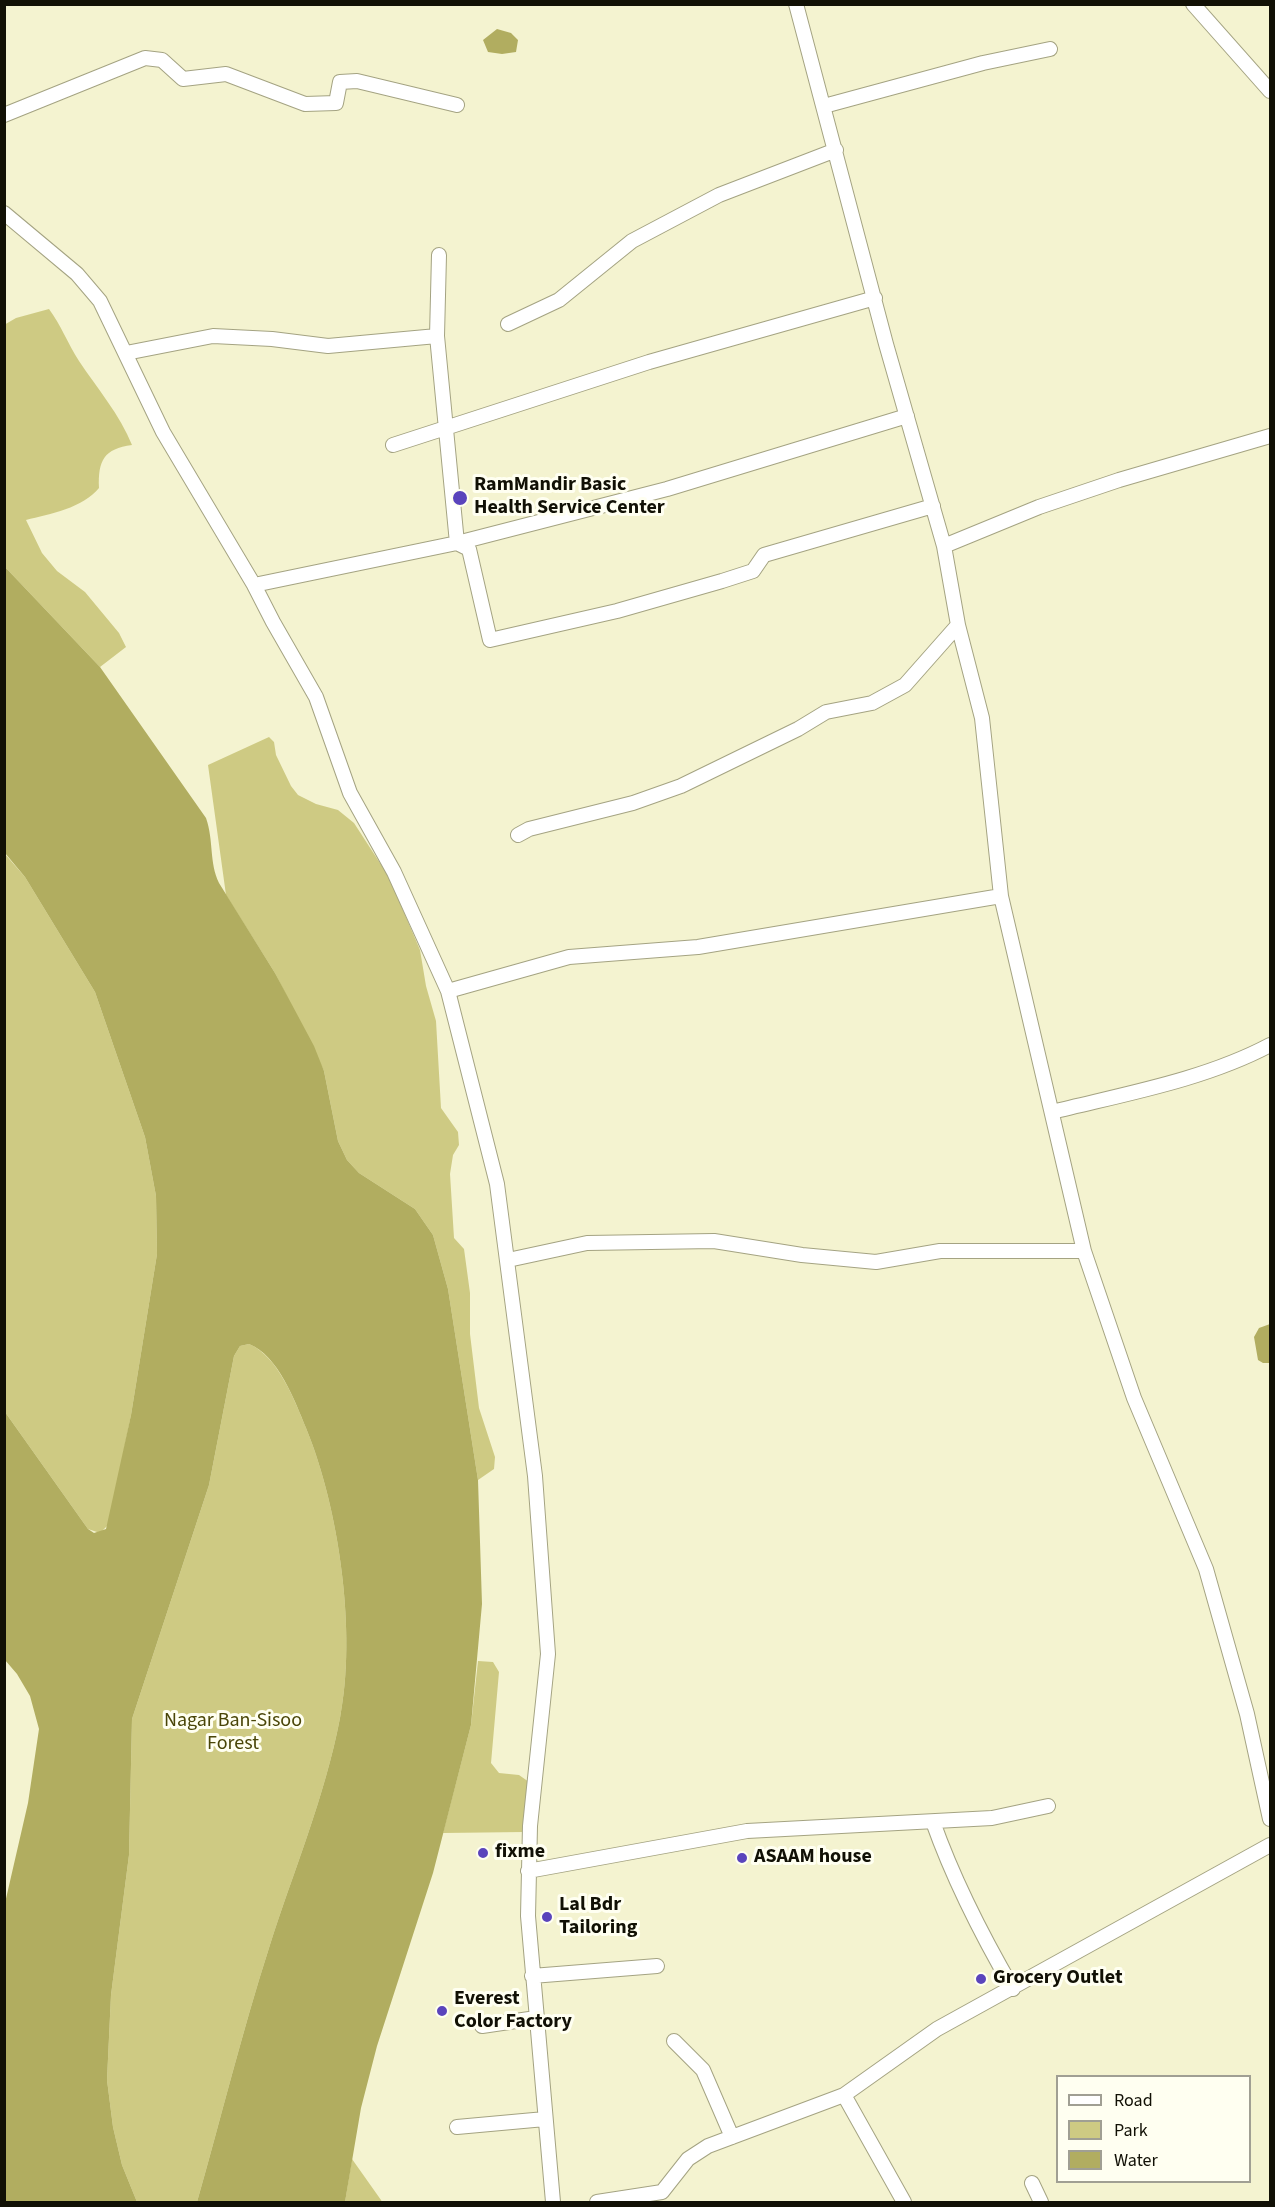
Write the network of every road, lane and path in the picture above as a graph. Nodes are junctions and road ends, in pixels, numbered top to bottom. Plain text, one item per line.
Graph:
1 (796, 4) edge
2 (1193, 4) edge
3 (1050, 49) dead end
4 (1270, 91) edge
5 (458, 105) dead end
6 (824, 106) junction
7 (4, 116) edge
8 (836, 150) junction
9 (4, 213) edge
10 (439, 255) dead end
11 (875, 298) junction
12 (508, 324) dead end
13 (437, 336) junction
14 (126, 353) junction
15 (907, 416) junction
16 (446, 428) junction
17 (1270, 436) edge
18 (393, 445) dead end
19 (933, 506) junction
20 (457, 543) junction
21 (944, 546) junction
22 (254, 585) junction
23 (958, 625) junction
24 (518, 835) dead end
25 (1001, 896) junction
26 (448, 991) junction
27 (1270, 1045) edge
28 (1052, 1112) junction
29 (1084, 1251) junction
30 (508, 1260) junction
31 (1048, 1806) dead end
32 (1270, 1819) edge
33 (933, 1822) junction
34 (1270, 1845) edge
35 (528, 1870) junction
36 (657, 1966) dead end
37 (532, 1976) junction
38 (1013, 1989) junction
39 (536, 2018) junction
40 (482, 2026) dead end
41 (674, 2042) dead end
42 (844, 2096) junction
43 (545, 2119) junction
44 (457, 2127) dead end
45 (732, 2137) junction
46 (1032, 2183) dead end
47 (553, 2202) edge
48 (597, 2202) edge
49 (904, 2202) edge
50 (1041, 2202) edge

1 - 6 street
2 - 4 street
3 - 6 street
5 - 7 street
6 - 8 street
8 - 11 street
8 - 12 street
9 - 14 street
10 - 13 street
11 - 15 street
11 - 16 street
13 - 14 street
13 - 16 street
14 - 22 street
15 - 19 street
15 - 20 street
16 - 18 street
16 - 20 street
17 - 21 street
19 - 20 street
19 - 21 street
20 - 22 street
21 - 23 street
22 - 26 street
23 - 24 street
23 - 25 street
25 - 26 street
25 - 28 street
26 - 30 street
27 - 28 street
28 - 29 street
29 - 30 street
29 - 32 street
30 - 35 street
31 - 33 street
33 - 35 street
33 - 38 street
34 - 38 street
35 - 37 street
36 - 37 street
37 - 39 street
38 - 42 street
39 - 40 street
39 - 43 street
41 - 45 street
42 - 45 street
42 - 49 street
43 - 44 street
43 - 47 street
45 - 48 street
46 - 50 street

